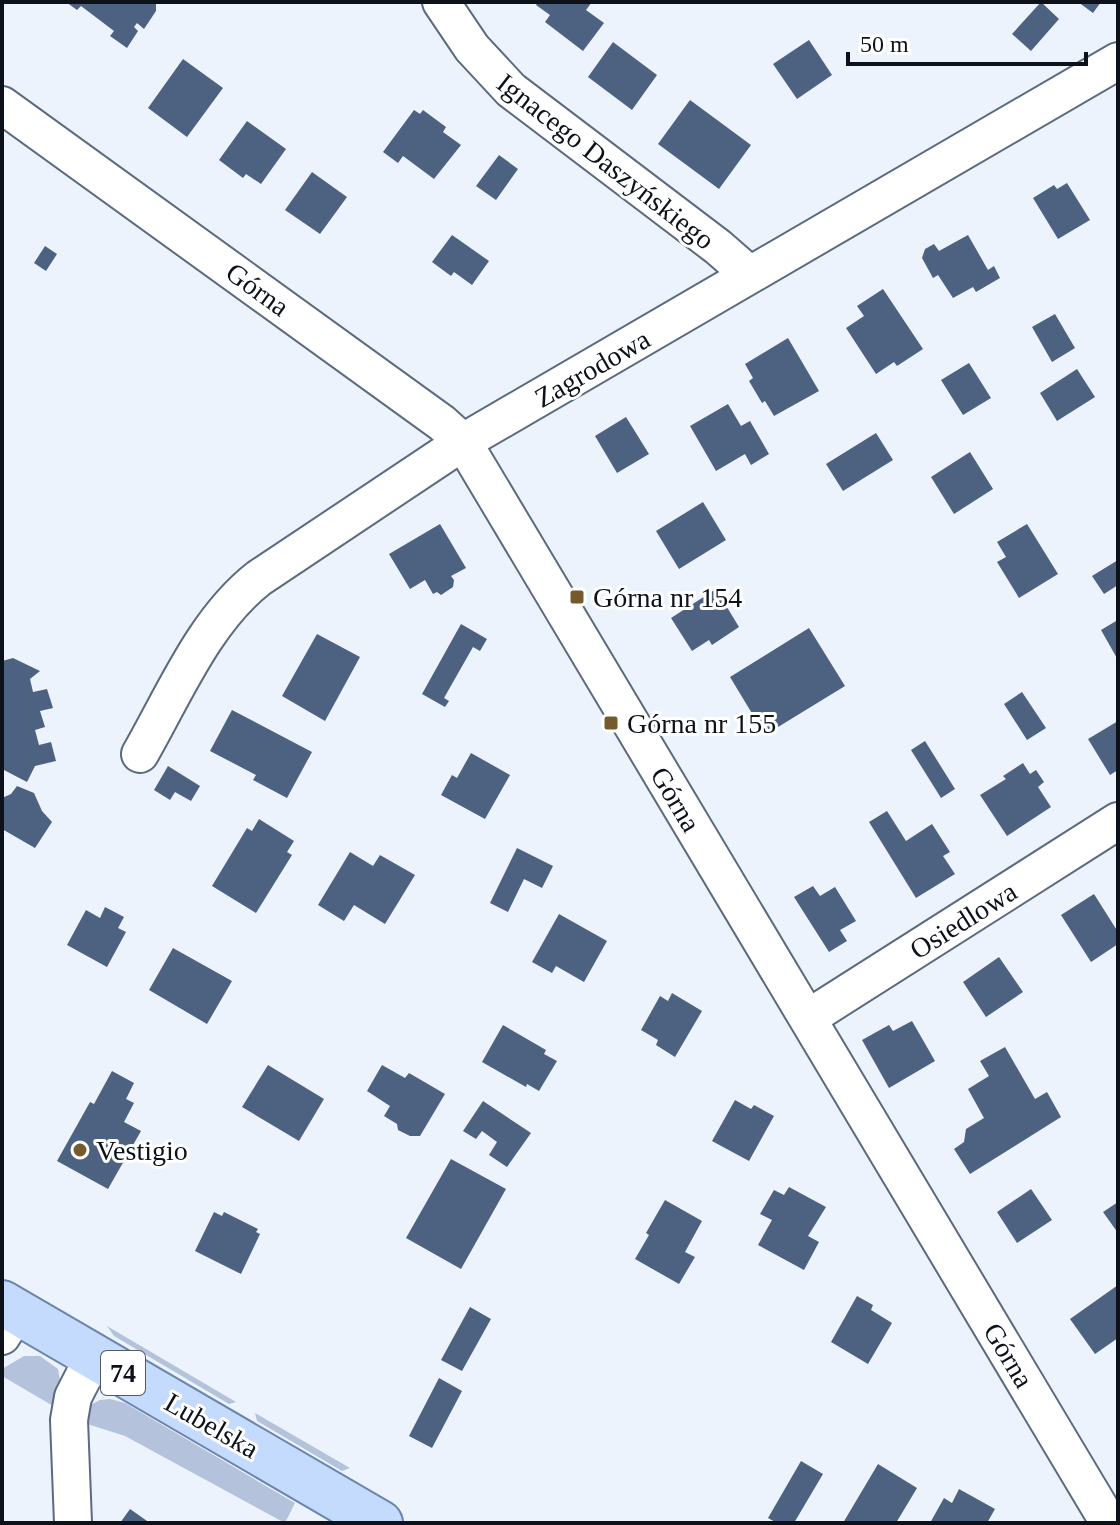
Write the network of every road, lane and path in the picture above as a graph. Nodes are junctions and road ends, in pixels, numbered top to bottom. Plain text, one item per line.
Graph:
1 (441, 2) edge
2 (1118, 61) edge
3 (2, 105) edge
4 (750, 275) junction
5 (463, 442) junction
6 (140, 754) dead end
7 (1118, 821) edge
8 (808, 1018) junction
9 (7, 1316) edge
10 (94, 1356) junction
11 (73, 1523) edge
12 (380, 1523) edge
13 (1109, 1523) edge

1 - 4 street, Ignacego Daszyńskiego
2 - 4 street, Zagrodowa
3 - 5 street, Górna
4 - 5 street, Zagrodowa
5 - 6 street, Zagrodowa
5 - 8 street, Górna
7 - 8 street, Osiedlowa
8 - 13 street, Górna
9 - 10 main road, Lubelska / 74
10 - 11 street
10 - 12 main road, Lubelska / 74

